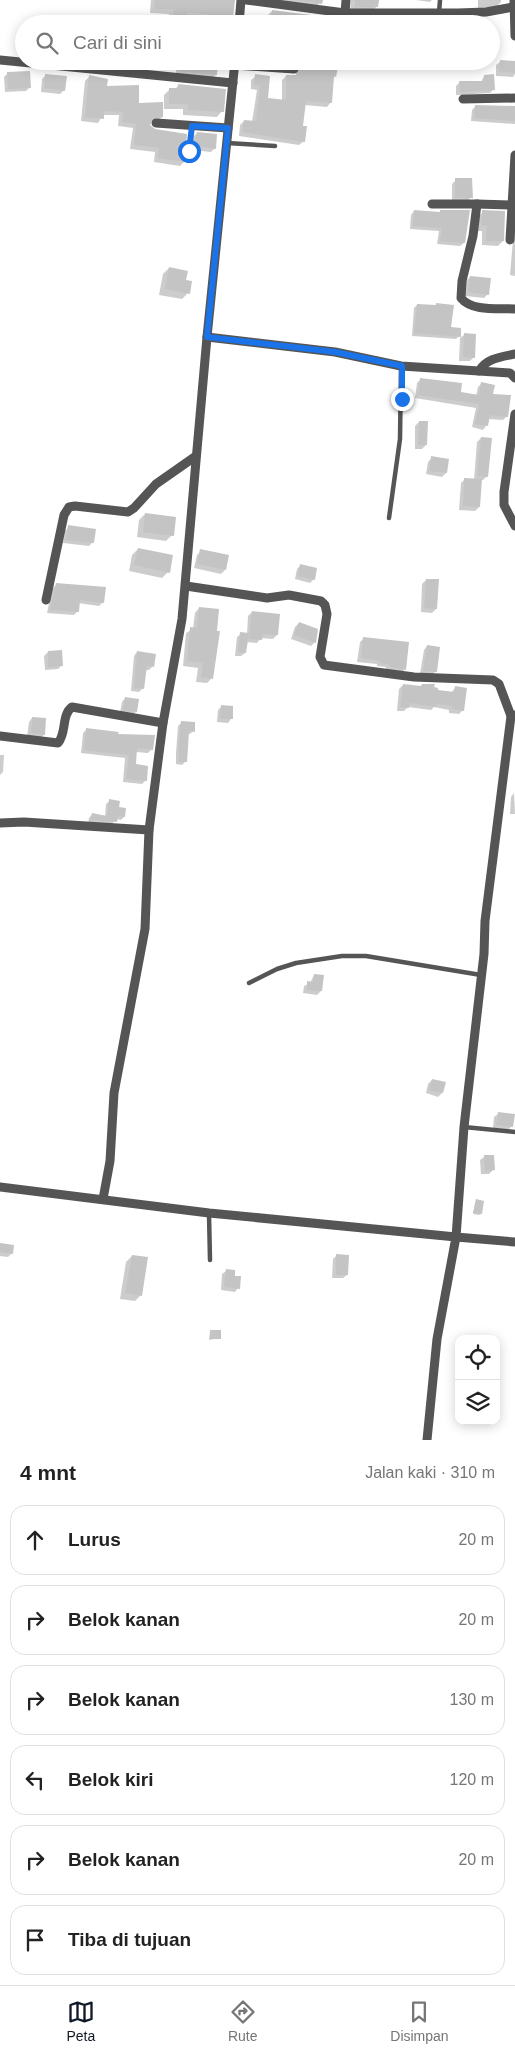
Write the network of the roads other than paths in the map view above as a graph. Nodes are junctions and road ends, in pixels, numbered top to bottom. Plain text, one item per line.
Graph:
1 (241, 0) edge
2 (246, 0) edge
3 (346, 0) edge
4 (440, 0) edge
5 (514, 4) edge
6 (345, 13) junction
7 (439, 13) junction
8 (240, 15) edge
9 (515, 36) edge
10 (0, 60) edge
11 (15, 62) edge
12 (97, 70) edge
13 (234, 70) edge
14 (233, 84) junction
15 (515, 98) edge
16 (462, 99) dead end
17 (156, 123) dead end
18 (192, 126) junction
19 (228, 128) junction
20 (227, 143) junction
21 (275, 146) dead end
22 (189, 151) dead end
23 (515, 154) edge
24 (432, 204) dead end
25 (477, 204) junction
26 (510, 206) junction
27 (510, 240) dead end
28 (515, 309) edge
29 (207, 337) junction
30 (515, 354) edge
31 (402, 366) junction
32 (479, 371) junction
33 (515, 378) edge
34 (515, 414) edge
35 (196, 456) junction
36 (389, 518) dead end
37 (515, 526) edge
38 (186, 586) junction
39 (46, 600) dead end
40 (513, 716) edge
41 (163, 723) junction
42 (0, 736) edge
43 (0, 822) edge
44 (148, 830) junction
45 (481, 974) junction
46 (249, 983) dead end
47 (464, 1127) junction
48 (515, 1132) edge
49 (0, 1187) edge
50 (103, 1199) junction
51 (209, 1213) junction
52 (456, 1237) junction
53 (515, 1242) edge
54 (210, 1260) dead end
55 (427, 1440) edge

1 - 8 street
2 - 6 street
3 - 6 street
4 - 7 lane
5 - 7 street
5 - 9 street
6 - 7 street
10 - 11 street
12 - 14 street
13 - 14 street
14 - 19 street
15 - 16 street
17 - 18 street
18 - 19 street
18 - 22 lane
19 - 20 street
20 - 21 lane
20 - 29 street
23 - 26 street
24 - 25 street
25 - 26 street
25 - 28 street
26 - 27 street
29 - 31 street
29 - 35 street
30 - 32 street
31 - 32 street
31 - 36 lane
32 - 33 street
34 - 37 street
35 - 38 street
35 - 39 street
38 - 40 street
38 - 41 street
40 - 45 street
41 - 42 street
41 - 44 street
43 - 44 street
44 - 50 street
45 - 46 lane
45 - 47 street
47 - 48 lane
47 - 52 street
49 - 50 street
50 - 51 street
51 - 52 street
51 - 54 lane
52 - 53 street
52 - 55 street

